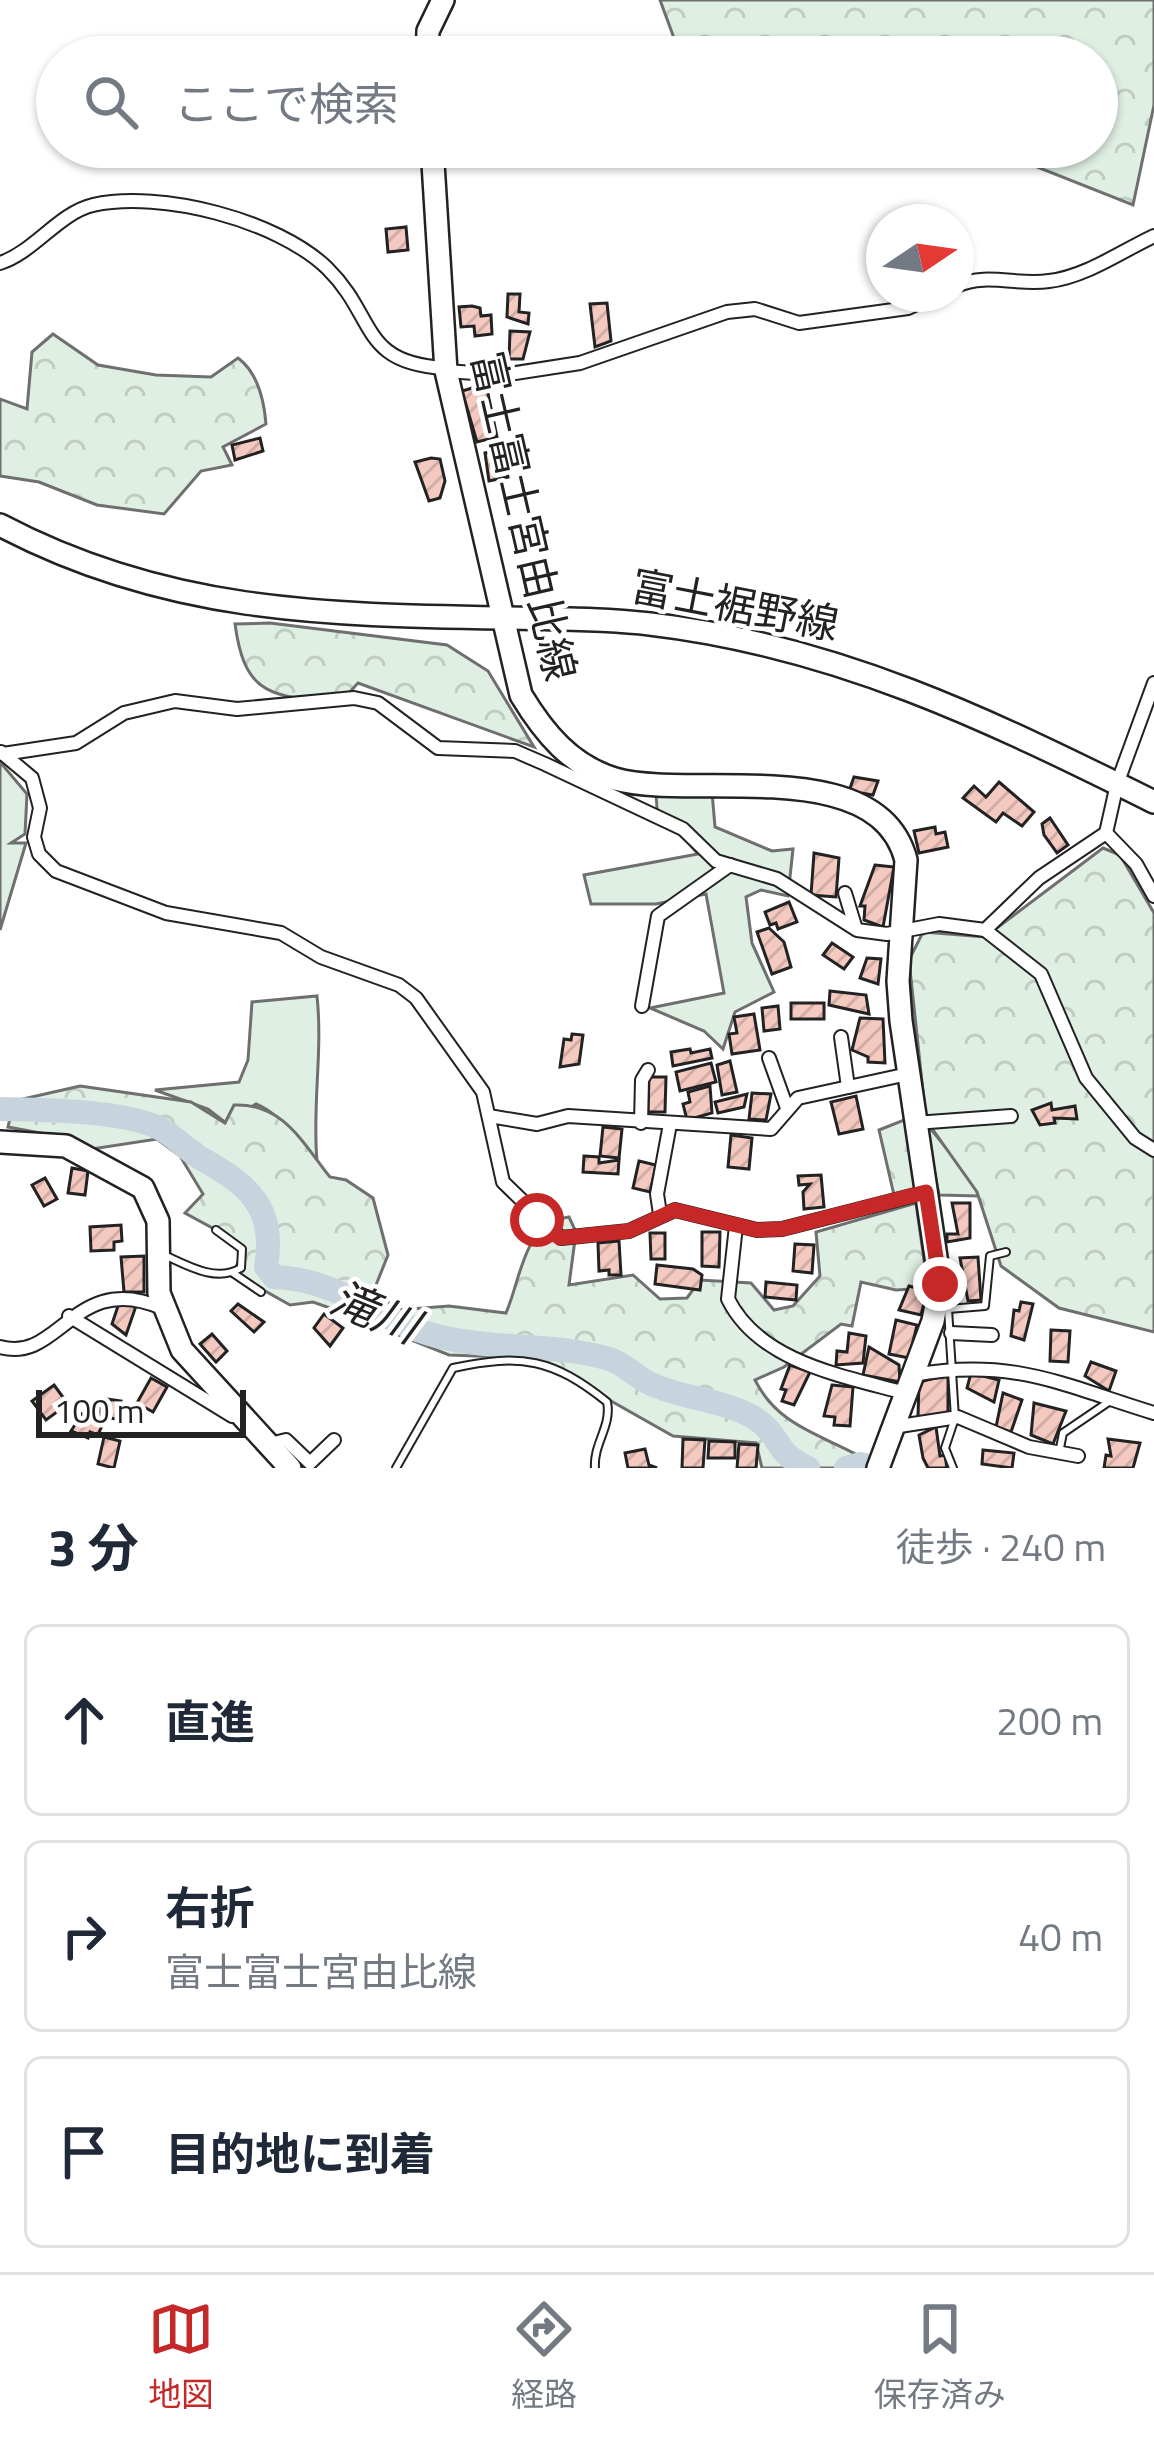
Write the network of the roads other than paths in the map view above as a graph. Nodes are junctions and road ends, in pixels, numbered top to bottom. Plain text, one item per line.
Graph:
1 (442, 0) edge
2 (428, 36) edge
3 (433, 168) edge
4 (1154, 236) edge
5 (0, 263) edge
6 (974, 278) edge
7 (879, 312) edge
8 (445, 369) junction
9 (0, 525) edge
10 (504, 618) junction
11 (1154, 683) edge
12 (1, 753) edge
13 (1117, 784) junction
14 (1154, 802) edge
15 (1106, 832) junction
16 (730, 866) junction
17 (845, 893) dead end
18 (1154, 896) edge
19 (857, 930) junction
20 (985, 930) junction
21 (900, 931) junction
22 (642, 1006) dead end
23 (841, 1037) dead end
24 (769, 1058) dead end
25 (648, 1070) dead end
26 (908, 1074) junction
27 (848, 1087) junction
28 (787, 1108) junction
29 (489, 1115) junction
30 (1011, 1116) dead end
31 (641, 1123) junction
32 (915, 1123) junction
33 (670, 1124) junction
34 (0, 1142) edge
35 (1154, 1150) edge
36 (926, 1192) junction
37 (660, 1214) junction
38 (736, 1226) junction
39 (216, 1230) dead end
40 (1006, 1252) dead end
41 (158, 1253) junction
42 (233, 1273) junction
43 (261, 1292) dead end
44 (162, 1308) junction
45 (942, 1309) junction
46 (69, 1316) junction
47 (951, 1333) junction
48 (992, 1335) dead end
49 (0, 1347) edge
50 (955, 1367) junction
51 (908, 1384) junction
52 (1113, 1399) junction
53 (1154, 1413) edge
54 (955, 1418) junction
55 (255, 1425) junction
56 (891, 1428) junction
57 (334, 1440) dead end
58 (270, 1444) junction
59 (1059, 1453) junction
60 (1078, 1456) dead end
61 (290, 1468) edge
62 (396, 1468) edge
63 (595, 1468) edge
64 (878, 1468) edge
65 (953, 1468) edge

1 - 2 main road
3 - 8 main road, 富士富士宮由比線
4 - 6 street
5 - 8 street
7 - 8 street
8 - 10 main road, 富士富士宮由比線
9 - 10 main road, 富士裾野線
10 - 13 main road, 富士裾野線
10 - 21 main road, 富士富士宮由比線
11 - 13 street
12 - 16 street
12 - 29 street
13 - 14 main road, 富士裾野線
13 - 15 street
15 - 18 street
15 - 20 street
16 - 19 street
16 - 22 street
17 - 19 street
19 - 21 street
20 - 21 street
20 - 35 street
21 - 26 main road, 富士富士宮由比線
23 - 27 street
24 - 28 street
25 - 31 street
26 - 27 street
26 - 32 main road, 富士富士宮由比線
27 - 28 street
28 - 33 street
29 - 31 street
29 - 37 street
30 - 32 street
31 - 33 street
32 - 36 main road, 富士富士宮由比線
33 - 37 street
34 - 41 main road
36 - 38 street
36 - 45 main road, 富士富士宮由比線
37 - 38 street
38 - 51 street
39 - 42 lane
40 - 45 lane
41 - 42 lane
41 - 44 main road
42 - 43 lane
44 - 46 street
44 - 55 main road
45 - 47 lane
45 - 51 main road, 富士富士宮由比線
46 - 49 street
46 - 55 street
47 - 48 street
47 - 50 lane
50 - 51 street
50 - 52 street
50 - 54 lane
51 - 56 main road, 富士富士宮由比線
52 - 53 street
52 - 59 lane
54 - 56 street
54 - 59 street
54 - 65 lane
55 - 58 main road
56 - 64 main road, 富士富士宮由比線
57 - 58 street
58 - 61 main road
59 - 60 street
62 - 63 lane

